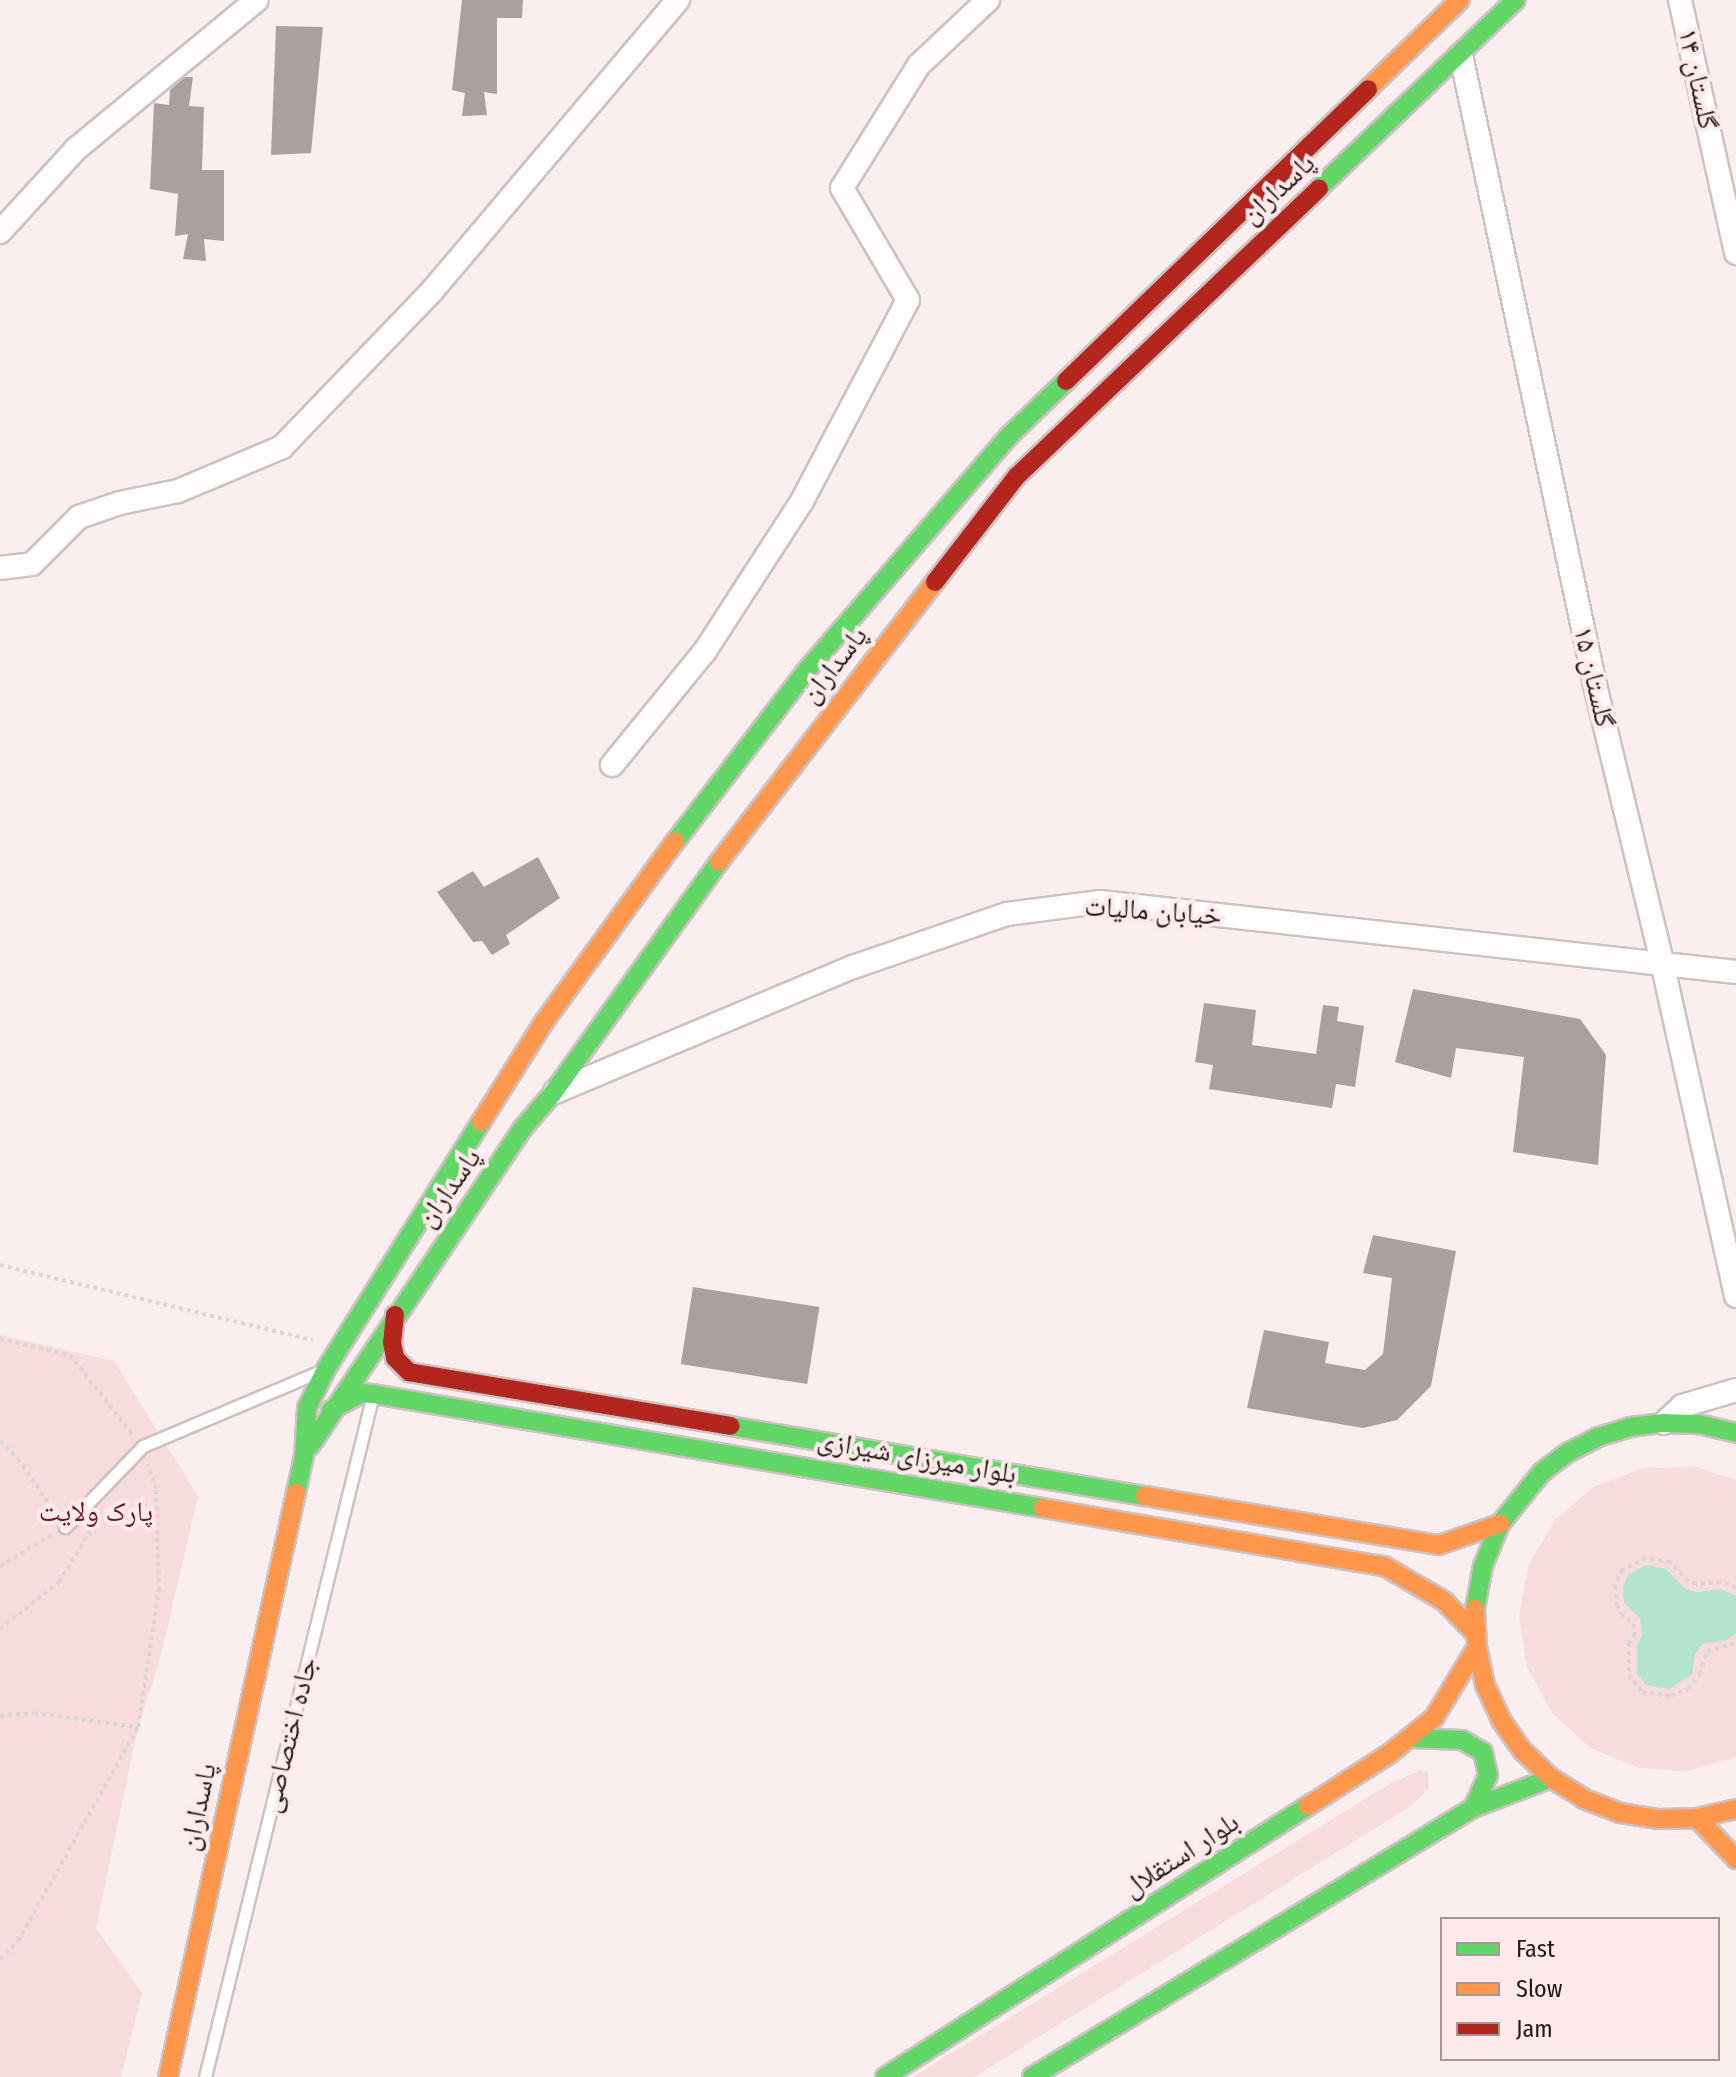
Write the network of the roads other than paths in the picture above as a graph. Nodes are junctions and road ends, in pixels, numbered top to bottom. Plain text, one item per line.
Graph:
1 (257, 0) edge
2 (678, 0) edge
3 (988, 0) edge
4 (1460, 0) edge
5 (1516, 0) edge
6 (1680, 0) edge
7 (1461, 55) junction
8 (0, 232) edge
9 (1736, 253) edge
10 (0, 568) edge
11 (612, 765) dead end
12 (1662, 962) junction
13 (1736, 972) edge
14 (553, 1093) junction
15 (497, 1098) junction
16 (523, 1128) junction
17 (448, 1173) junction
18 (481, 1193) junction
19 (1736, 1296) edge
20 (395, 1315) junction
21 (326, 1369) junction
22 (1736, 1390) edge
23 (373, 1394) junction
24 (331, 1410) junction
25 (1664, 1423) junction
26 (1736, 1433) edge
27 (304, 1456) junction
28 (1500, 1524) junction
29 (65, 1527) road end
30 (1439, 1545) junction
31 (1454, 1592) junction
32 (1476, 1640) junction
33 (1409, 1738) junction
34 (1551, 1778) junction
35 (1473, 1808) junction
36 (1736, 1809) edge
37 (1697, 1818) junction
38 (1736, 1859) edge
39 (168, 2077) edge
40 (205, 2077) edge
41 (885, 2077) edge
42 (1032, 2077) edge

1 - 8 street
2 - 10 street
3 - 11 street
4 - 15 main road, پاسداران
5 - 7 main road, پاسداران
6 - 9 street, گلستان ۱۴
7 - 12 street, گلستان ۱۵
7 - 14 main road, پاسداران
12 - 13 street, خیابان مالیات
12 - 14 street, خیابان مالیات
12 - 19 street, گلستان ۱۵
14 - 16 main road, پاسداران
15 - 16 main road
15 - 17 main road, پاسداران
16 - 18 main road, پاسداران
17 - 18 main road
17 - 21 main road, پاسداران
18 - 20 main road, پاسداران
20 - 24 main road, پاسداران
20 - 30 main road, بلوار میرزای شیرازی
21 - 27 main road, پاسداران
21 - 29 lane
22 - 25 street
23 - 24 main road, بلوار میرزای شیرازی
23 - 31 main road, بلوار میرزای شیرازی
23 - 40 lane, جاده اختصاصی
24 - 27 main road, پاسداران
25 - 26 main road
25 - 28 main road
27 - 39 main road, پاسداران
28 - 30 main road, بلوار میرزای شیرازی
28 - 32 main road
30 - 31 main road
31 - 32 main road, بلوار میرزای شیرازی
32 - 33 main road, بلوار استقلال
32 - 34 main road
33 - 35 main road
33 - 41 main road, بلوار استقلال
34 - 35 main road
34 - 37 main road
35 - 42 main road
36 - 37 main road
37 - 38 main road

